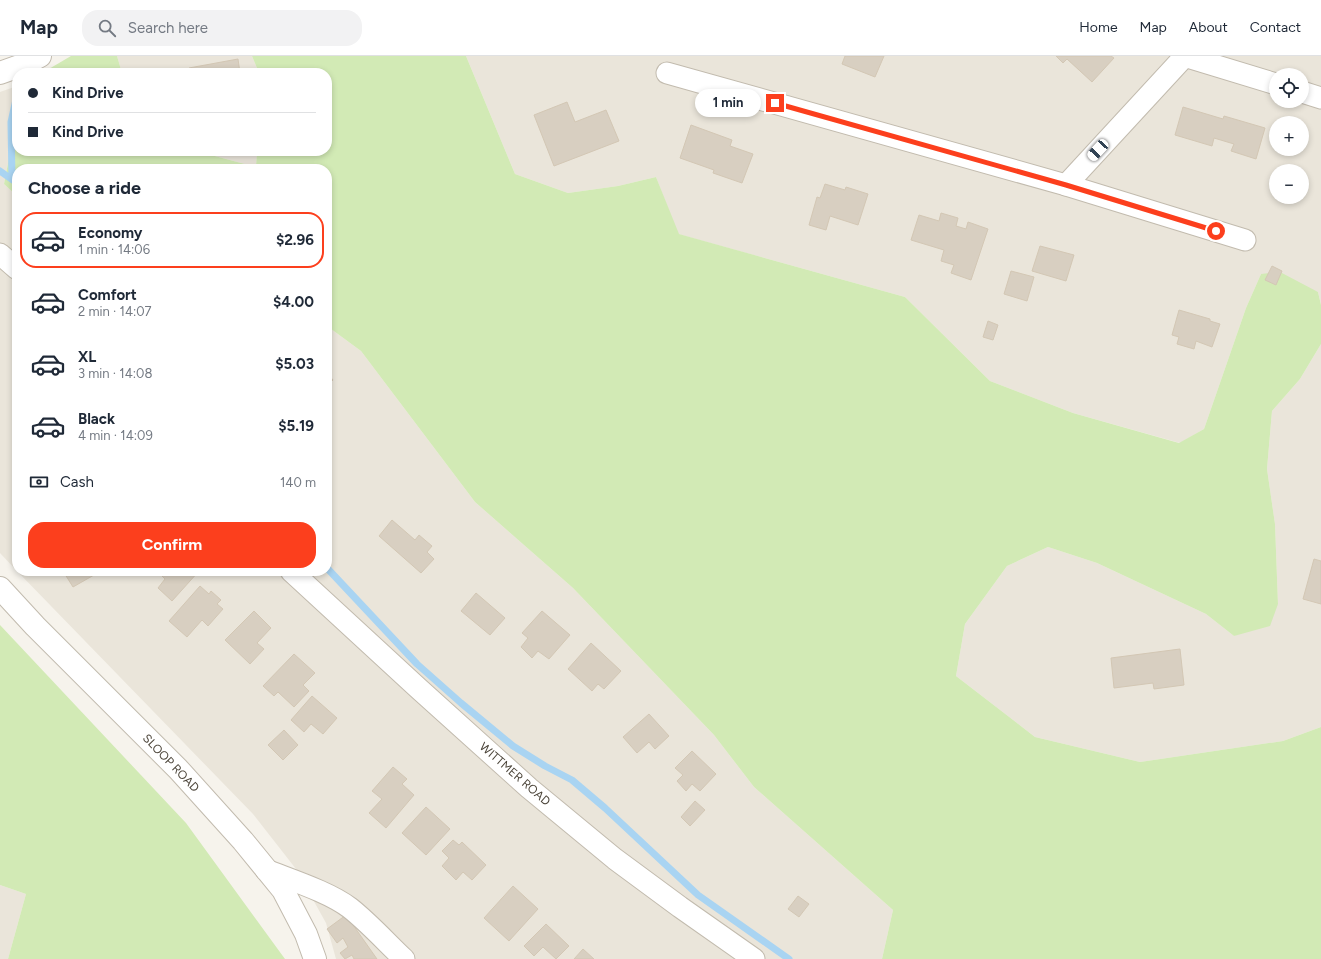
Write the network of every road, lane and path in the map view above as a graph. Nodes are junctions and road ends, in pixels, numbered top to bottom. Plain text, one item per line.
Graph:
1 (40, 56) edge
2 (1184, 56) edge
3 (14, 68) edge
4 (12, 69) edge
5 (0, 73) edge
6 (667, 73) dead end
7 (1269, 82) edge
8 (1309, 94) edge
9 (1321, 98) edge
10 (1066, 185) junction
11 (1246, 240) dead end
12 (0, 254) edge
13 (12, 265) edge
14 (297, 576) edge
15 (0, 588) edge
16 (266, 870) junction
17 (315, 959) edge
18 (404, 959) edge
19 (754, 959) edge

1 - 3 street
2 - 7 street
2 - 10 street
4 - 5 street
6 - 10 street
8 - 9 street
10 - 11 street
12 - 13 street
14 - 19 street, WITTMER ROAD
15 - 16 street, SLOOP ROAD
16 - 17 street, SLOOP ROAD
16 - 18 street

